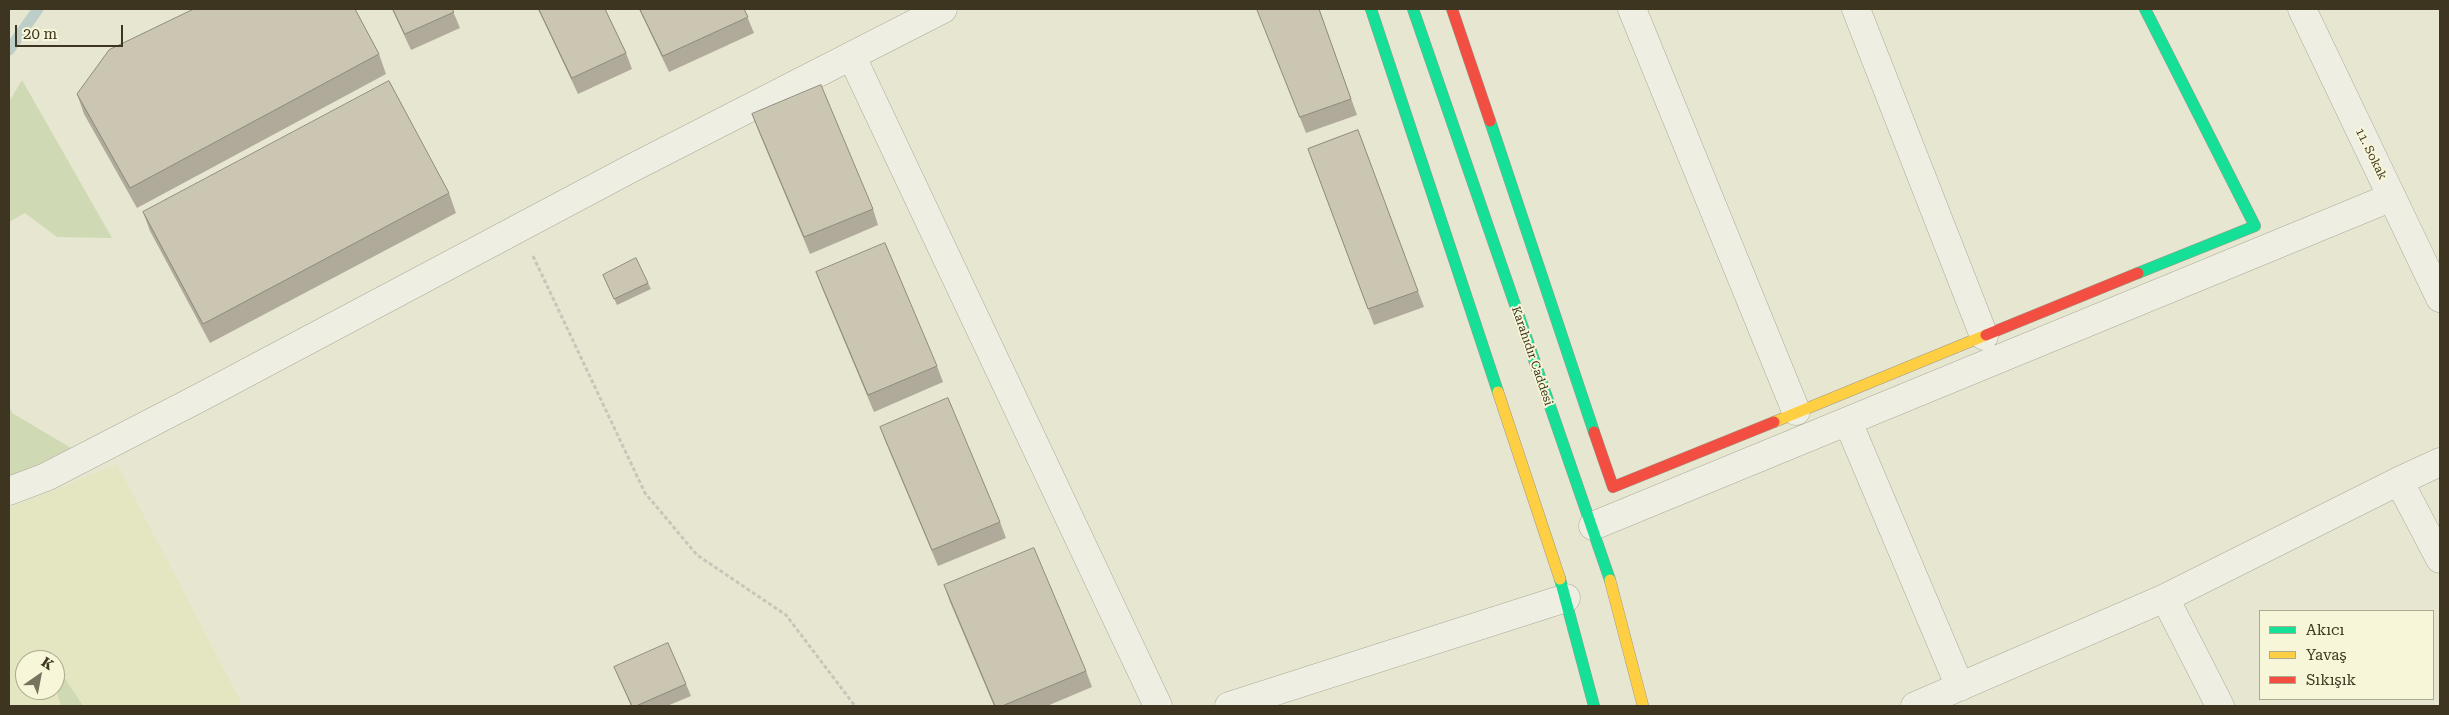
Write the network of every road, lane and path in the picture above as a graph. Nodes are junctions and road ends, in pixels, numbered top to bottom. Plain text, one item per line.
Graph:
1 (943, 9) edge
2 (1371, 9) edge
3 (1413, 9) edge
4 (1452, 9) edge
5 (1632, 9) edge
6 (1856, 9) edge
7 (2145, 9) edge
8 (2302, 9) edge
9 (852, 57) junction
10 (2392, 197) junction
11 (519, 228) junction
12 (2440, 298) edge
13 (1984, 336) junction
14 (1796, 411) junction
15 (1848, 422) junction
16 (2440, 462) edge
17 (2399, 480) junction
18 (9, 491) edge
19 (1593, 526) junction
20 (2440, 559) edge
21 (1566, 598) junction
22 (2165, 598) junction
23 (1960, 687) junction
24 (855, 706) edge
25 (1158, 706) edge
26 (1230, 706) edge
27 (1594, 706) edge
28 (1643, 706) edge
29 (1914, 706) edge
30 (2220, 706) edge

1 - 9 street
2 - 21 street
3 - 19 street, Karahıdır Caddesi
4 - 14 street
5 - 14 street
6 - 13 street
7 - 13 street
8 - 10 street, 11. Sokak
9 - 11 street
9 - 25 street
10 - 12 street, 11. Sokak
10 - 15 street
11 - 18 street
11 - 24 path
13 - 14 street
15 - 19 street
15 - 23 street
16 - 17 street
17 - 20 street
17 - 22 street
19 - 28 street, Karahıdır Caddesi
21 - 26 street
21 - 27 street
22 - 23 street
22 - 30 street
23 - 29 street

